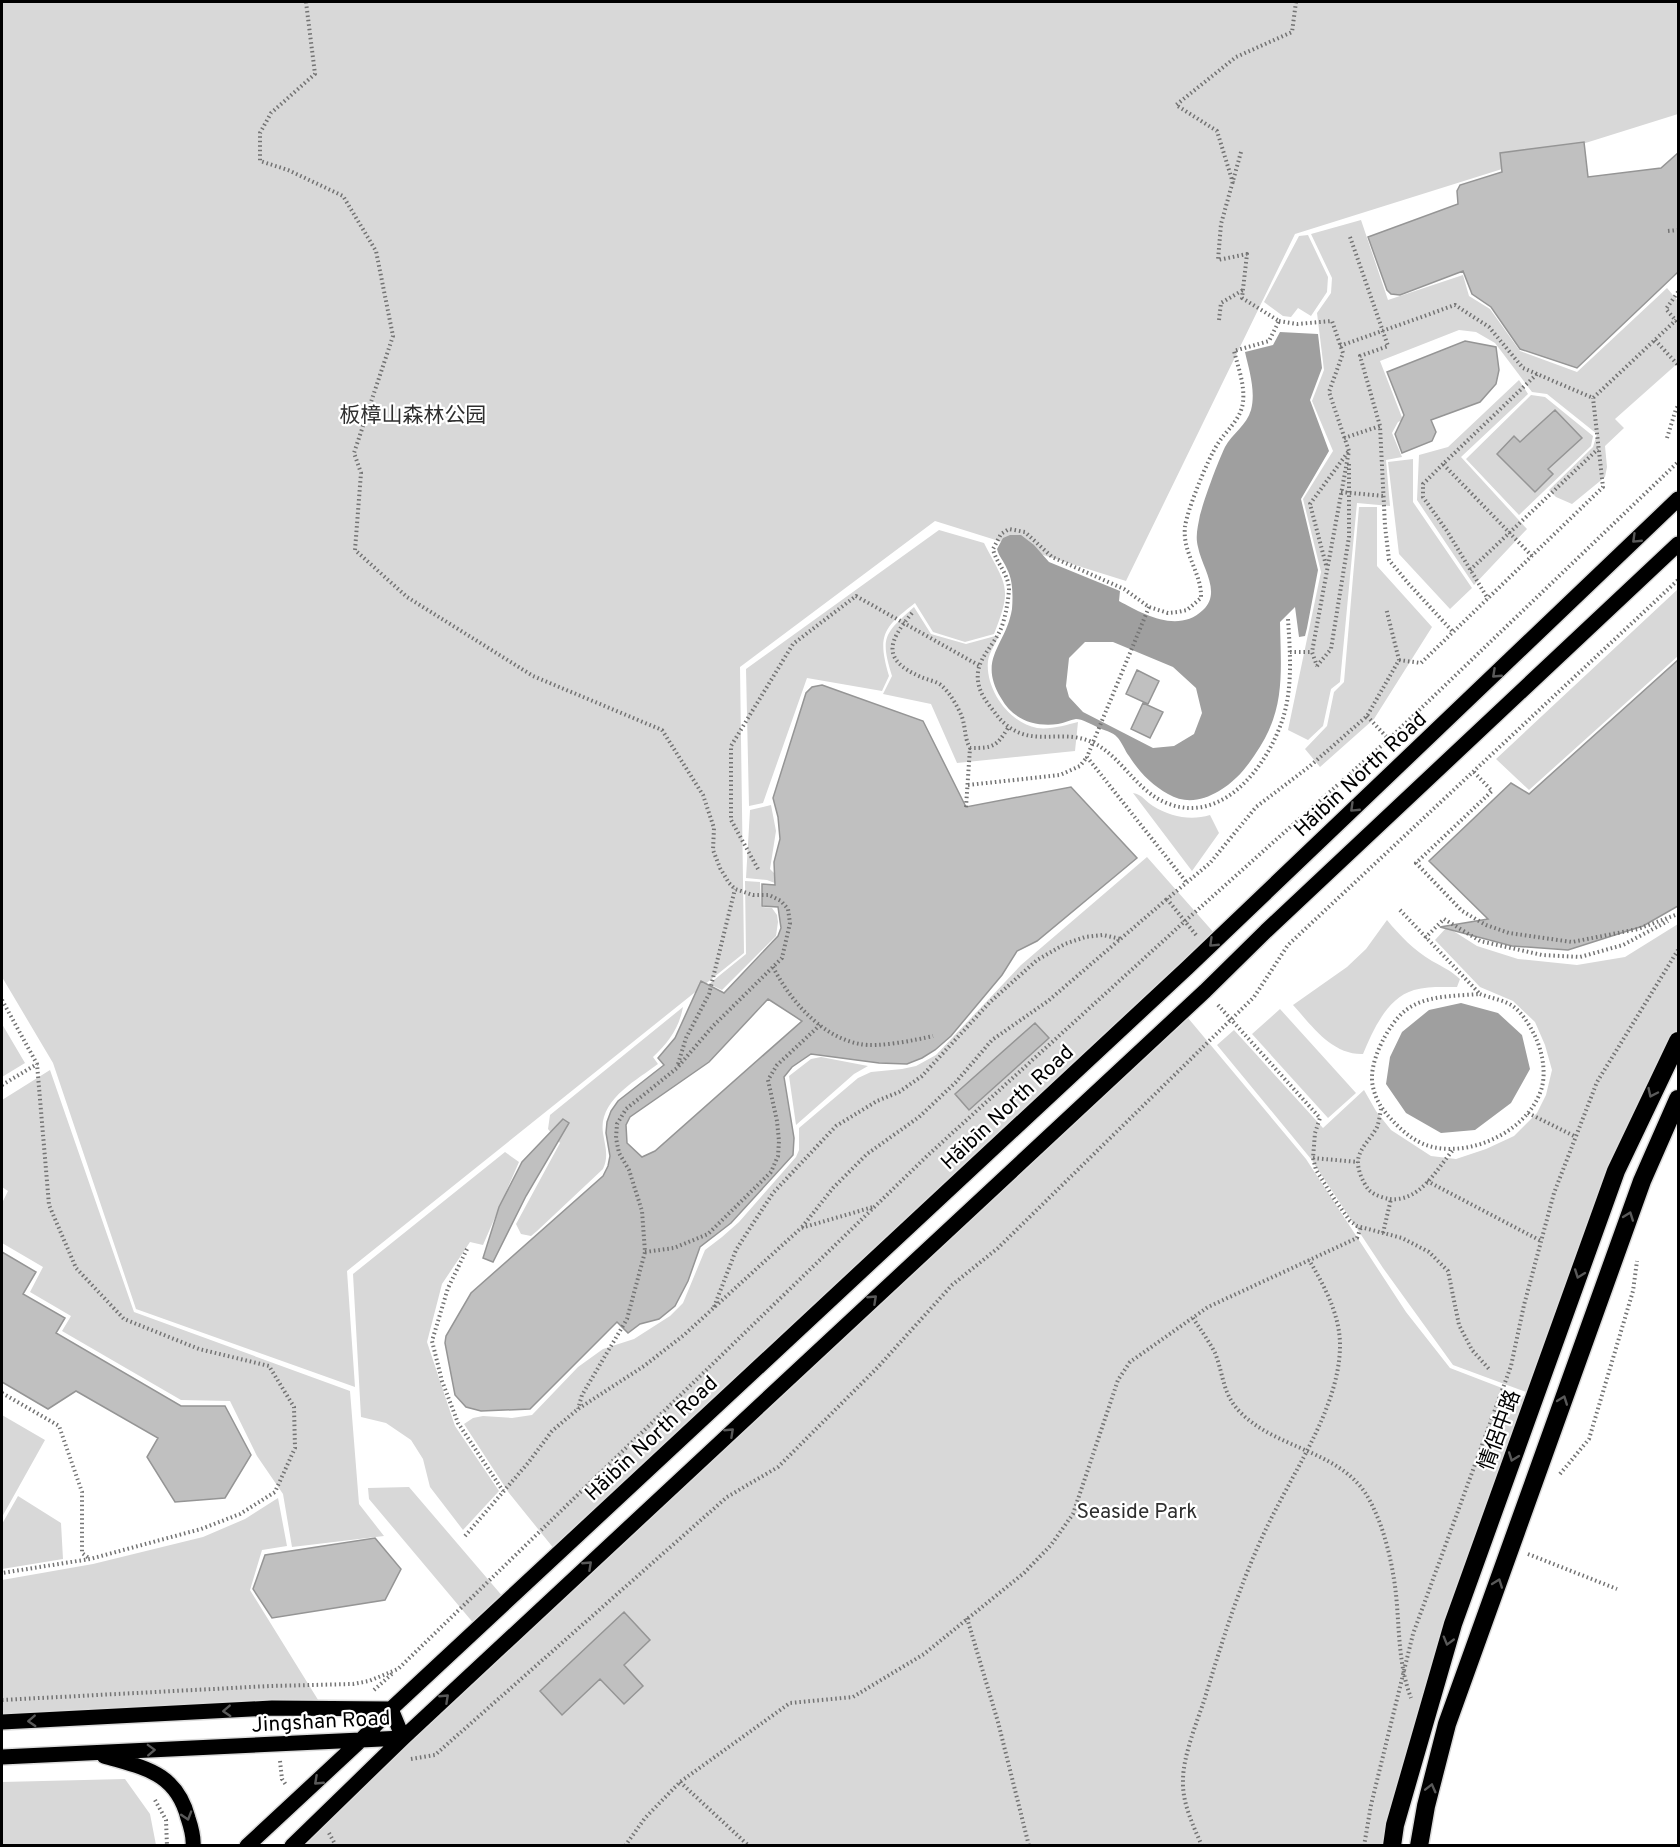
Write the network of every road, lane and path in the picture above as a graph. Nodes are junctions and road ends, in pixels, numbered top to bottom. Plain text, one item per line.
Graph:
1 (306, 2) edge
2 (1296, 2) edge
3 (1241, 152) dead end
4 (1233, 183) junction
5 (1678, 230) edge
6 (1668, 231) dead end
7 (1350, 237) dead end
8 (1244, 289) junction
9 (1678, 292) edge
10 (1220, 320) dead end
11 (1279, 321) junction
12 (1677, 321) edge
13 (1383, 331) junction
14 (1655, 340) junction
15 (1340, 346) junction
16 (1678, 365) edge
17 (1537, 374) junction
18 (1593, 398) junction
19 (1678, 406) edge
20 (1380, 426) junction
21 (1344, 438) junction
22 (1667, 438) dead end
23 (1598, 448) junction
24 (1349, 451) junction
25 (1678, 462) edge
26 (1443, 464) junction
27 (1341, 492) junction
28 (1348, 494) junction
29 (1384, 496) junction
30 (1678, 499) edge
31 (1510, 533) junction
32 (1678, 544) edge
33 (1532, 556) junction
34 (1327, 567) junction
35 (1470, 570) junction
36 (1678, 580) edge
37 (1488, 598) junction
38 (1149, 607) junction
39 (1386, 608) dead end
40 (912, 613) dead end
41 (1288, 619) dead end
42 (903, 624) junction
43 (1453, 632) junction
44 (1290, 652) junction
45 (1312, 652) junction
46 (1400, 660) junction
47 (980, 666) junction
48 (1367, 716) junction
49 (1008, 728) junction
50 (1389, 739) junction
51 (1093, 743) junction
52 (970, 748) junction
53 (1087, 757) junction
54 (1407, 758) junction
55 (1474, 772) junction
56 (968, 785) junction
57 (966, 807) dead end
58 (758, 869) dead end
59 (1187, 883) junction
60 (735, 890) junction
61 (1167, 899) junction
62 (1400, 910) dead end
63 (1678, 914) edge
64 (1184, 921) junction
65 (1425, 938) junction
66 (1121, 939) junction
67 (1207, 948) junction
68 (1678, 950) edge
69 (772, 967) junction
70 (1205, 991) junction
71 (1480, 994) junction
72 (2, 1000) edge
73 (1231, 1020) junction
74 (819, 1025) junction
75 (933, 1036) dead end
76 (1678, 1041) edge
77 (37, 1064) junction
78 (676, 1068) junction
79 (2, 1085) edge
80 (1678, 1099) edge
81 (1381, 1109) junction
82 (1528, 1113) junction
83 (1576, 1137) junction
84 (1453, 1150) junction
85 (1313, 1158) junction
86 (1358, 1162) junction
87 (1428, 1181) junction
88 (1391, 1199) junction
89 (875, 1207) junction
90 (1361, 1227) junction
91 (801, 1228) junction
92 (1383, 1233) junction
93 (1541, 1241) junction
94 (467, 1249) dead end
95 (645, 1252) junction
96 (1637, 1258) dead end
97 (1309, 1260) junction
98 (714, 1307) junction
99 (1193, 1318) junction
100 (1489, 1370) dead end
101 (2, 1393) edge
102 (578, 1409) junction
103 (1306, 1450) junction
104 (1553, 1483) dead end
105 (503, 1491) junction
106 (465, 1536) dead end
107 (1531, 1544) dead end
108 (1527, 1554) junction
109 (90, 1559) junction
110 (1524, 1565) dead end
111 (2, 1573) edge
112 (1617, 1590) dead end
113 (967, 1618) junction
114 (1404, 1679) junction
115 (270, 1686) junction
116 (2, 1700) edge
117 (272, 1708) junction
118 (391, 1708) junction
119 (1426, 1719) junction
120 (2, 1722) edge
121 (402, 1738) junction
122 (360, 1741) junction
123 (279, 1745) junction
124 (93, 1752) junction
125 (2, 1756) edge
126 (404, 1766) dead end
127 (680, 1782) junction
128 (152, 1796) dead end
129 (298, 1800) junction
130 (318, 1821) junction
131 (332, 1837) junction
132 (327, 1841) dead end
133 (167, 1845) edge
134 (193, 1845) edge
135 (247, 1845) edge
136 (292, 1845) edge
137 (336, 1845) edge
138 (625, 1845) edge
139 (748, 1845) edge
140 (1029, 1845) edge
141 (1202, 1845) edge
142 (1364, 1845) edge
143 (1392, 1845) edge
144 (1419, 1845) edge

1 - 60 path
2 - 4 path
3 - 4 path
4 - 8 path
5 - 6 path
7 - 13 path
8 - 10 path
8 - 11 path
9 - 12 path
11 - 15 path
11 - 38 path
12 - 14 path
13 - 15 path
13 - 17 path
13 - 20 path
14 - 16 path
14 - 18 path
15 - 21 path
17 - 18 path
17 - 26 path
18 - 23 path
19 - 22 path
20 - 21 path
20 - 29 path
21 - 24 path
23 - 31 path
23 - 33 path
24 - 27 path
24 - 28 path
24 - 34 path
25 - 50 path
26 - 31 path
26 - 35 path
27 - 28 path
27 - 34 path
28 - 29 path
28 - 45 path
29 - 43 path
30 -> 54 main road, Hǎibīn North Road
31 - 33 path
31 - 35 path
32 - 70 main road
33 - 37 path
34 - 45 path
35 - 37 path
36 - 55 path
37 - 43 path
38 - 47 path
38 - 51 path
39 - 46 path
40 - 42 path
41 - 44 path
42 - 47 path
42 - 52 path
42 - 58 path
43 - 46 path
44 - 45 path
44 - 51 path
46 - 48 path
47 - 49 path
48 - 50 path
48 - 59 path
49 - 51 path
49 - 52 path
50 - 54 path
50 - 64 path
51 - 53 path
52 - 56 path
53 - 56 path
53 - 59 path
54 -> 67 main road, Hǎibīn North Road
55 - 63 path
55 - 73 path
56 - 57 path
59 - 61 path
60 - 69 path
60 - 78 path
61 - 64 path
61 - 66 path
62 - 65 path
63 - 65 path
64 - 67 path
64 - 89 path
65 - 71 path
66 - 91 path
66 - 98 path
67 - 118 main road, Hǎibīn North Road
68 - 83 path
69 - 74 path
69 - 78 path
70 - 73 path
121 -> 70 main road
71 - 81 path
71 - 82 path
72 - 77 path
73 - 85 path
73 - 126 path
74 - 75 path
74 - 95 path
76 -> 119 highway, 情侶中路
77 - 79 path
77 - 109 path
78 - 95 path
144 -> 80 highway
81 - 84 path
81 - 86 path
82 - 83 path
82 - 84 path
83 - 93 path
84 - 87 path
85 - 86 path
85 - 90 path
86 - 88 path
87 - 88 path
87 - 93 path
88 - 92 path
89 - 91 path
89 - 115 path
90 - 92 path
90 - 97 path
91 - 98 path
92 - 100 path
93 - 114 path
94 - 105 path
95 - 102 path
96 - 104 path
97 - 99 path
97 - 103 path
98 - 102 path
99 - 103 path
99 - 113 path
101 - 109 path
102 - 105 path
103 - 114 path
103 - 141 path
105 - 106 path
107 - 108 path
108 - 110 path
108 - 112 path
109 - 111 path
113 - 127 path
113 - 140 path
114 - 119 path
114 - 142 path
115 - 116 path
115 - 117 path
117 - 118 main road, Jingshan Road
117 -> 120 main road, Jingshan Road
118 - 121 main road, Jingshan Road
118 - 122 main road, Hǎibīn North Road
119 - 143 highway, 情侶中路
121 - 122 main road, Jingshan Road
121 - 130 main road
122 - 123 main road, Jingshan Road
122 -> 129 main road, Hǎibīn North Road
124 -> 123 main road, Jingshan Road
123 - 129 path
124 - 125 main road, Jingshan Road
124 -> 134 main road
127 - 138 path
127 - 139 path
128 - 133 path
129 - 135 main road, Hǎibīn North Road
130 - 131 path
130 - 136 main road
131 - 132 path
131 - 137 path

